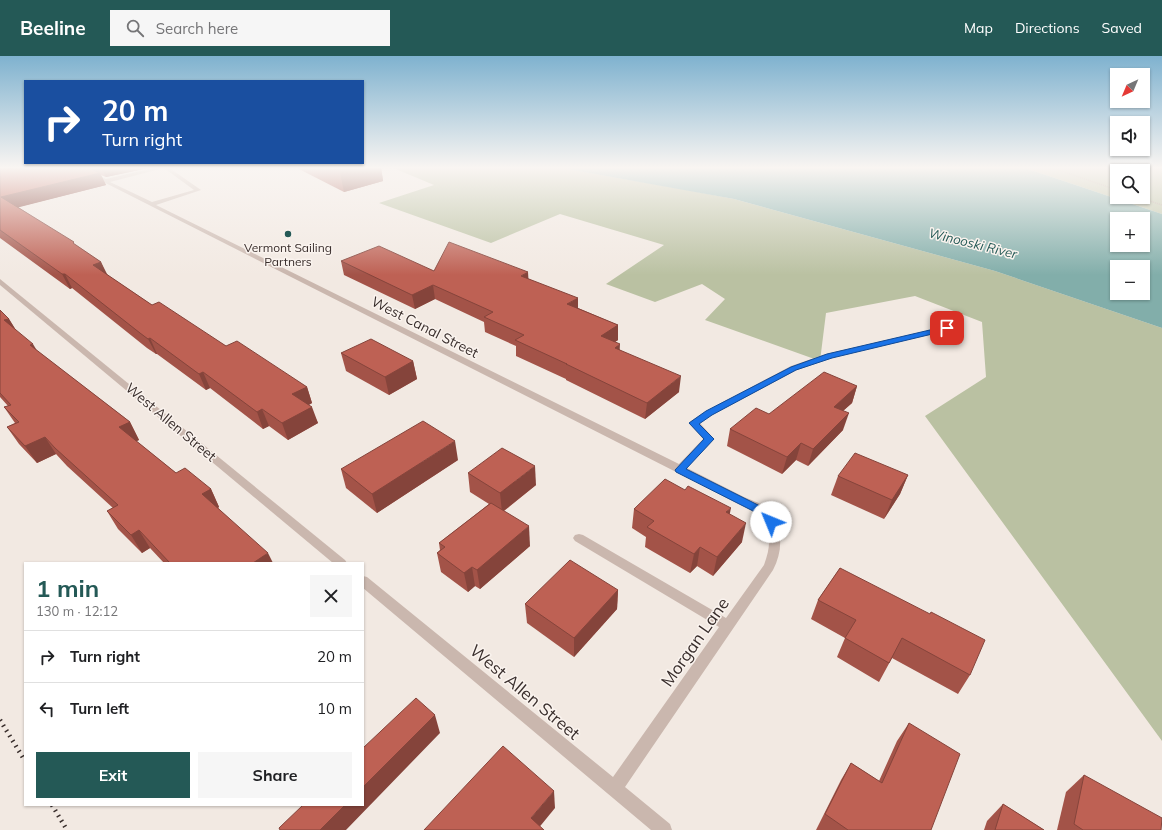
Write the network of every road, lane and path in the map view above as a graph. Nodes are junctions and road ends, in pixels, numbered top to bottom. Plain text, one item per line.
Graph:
1 (155, 203) edge
2 (152, 204) joint
3 (0, 281) edge
4 (947, 328) dead end
5 (680, 470) junction
6 (761, 510) joint
7 (579, 538) dead end
8 (340, 562) edge
9 (364, 582) edge
10 (729, 626) junction
11 (614, 789) junction
12 (664, 830) edge

1 - 2 street
2 - 5 street, West Canal Street
3 - 8 street, West Allen Street
4 - 5 street
5 - 6 street, West Canal Street
6 - 10 street, Morgan Lane
7 - 10 street
9 - 11 street, West Allen Street
10 - 11 street, Morgan Lane
11 - 12 street, West Allen Street

